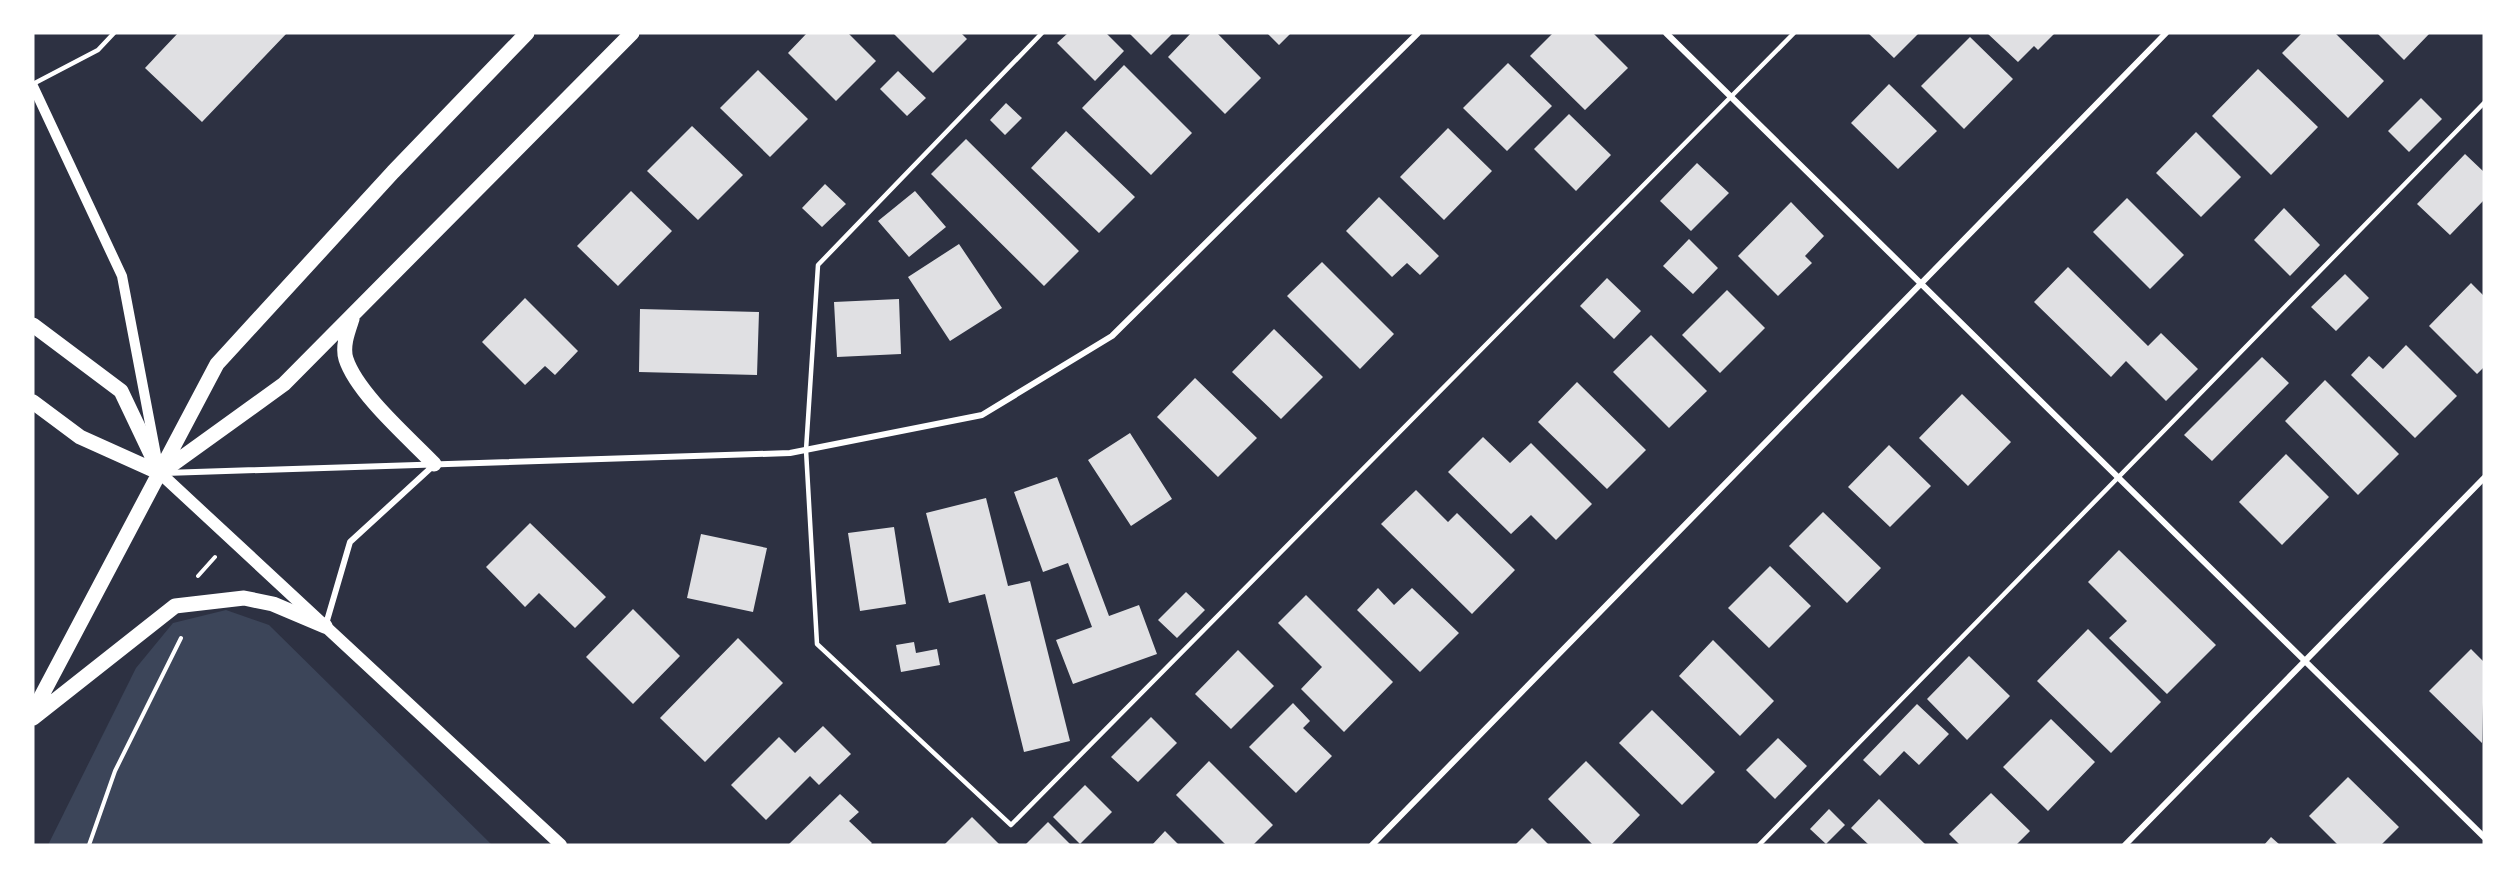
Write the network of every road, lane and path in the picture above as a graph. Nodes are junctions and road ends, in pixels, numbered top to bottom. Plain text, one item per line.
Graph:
1 (114, 33) edge
2 (527, 33) edge
3 (632, 33) edge
4 (1042, 33) edge
5 (1418, 33) edge
6 (1666, 33) edge
7 (1794, 33) edge
8 (2166, 33) edge
9 (33, 85) edge
10 (1731, 97) junction
11 (2484, 103) edge
12 (1921, 286) junction
13 (354, 313) junction
14 (33, 325) edge
15 (33, 402) edge
16 (806, 450) junction
17 (434, 464) junction
18 (160, 473) junction
19 (2117, 477) junction
20 (2484, 478) edge
21 (232, 540) junction
22 (192, 604) junction
23 (326, 627) junction
24 (2305, 660) junction
25 (33, 712) edge
26 (33, 718) edge
27 (2484, 837) edge
28 (89, 845) edge
29 (561, 845) edge
30 (1372, 845) edge
31 (1759, 845) edge
32 (2125, 845) edge

1 - 9 lane
2 - 18 main road
3 - 13 main road
4 - 16 lane
5 - 16 street
6 - 10 street
7 - 10 lane
8 - 12 street
9 - 18 street
10 - 12 street
10 - 16 lane
11 - 19 lane
12 - 19 street
12 - 30 street
13 - 17 main road
13 - 18 main road
14 - 18 main road
15 - 18 main road
16 - 17 street
17 - 18 street
17 - 23 street
18 - 21 main road
18 - 25 main road
19 - 24 street
19 - 31 lane
20 - 24 street
21 - 22 path
21 - 23 main road
22 - 23 main road
22 - 26 main road
22 - 28 path
23 - 29 main road
24 - 27 street
24 - 32 street

